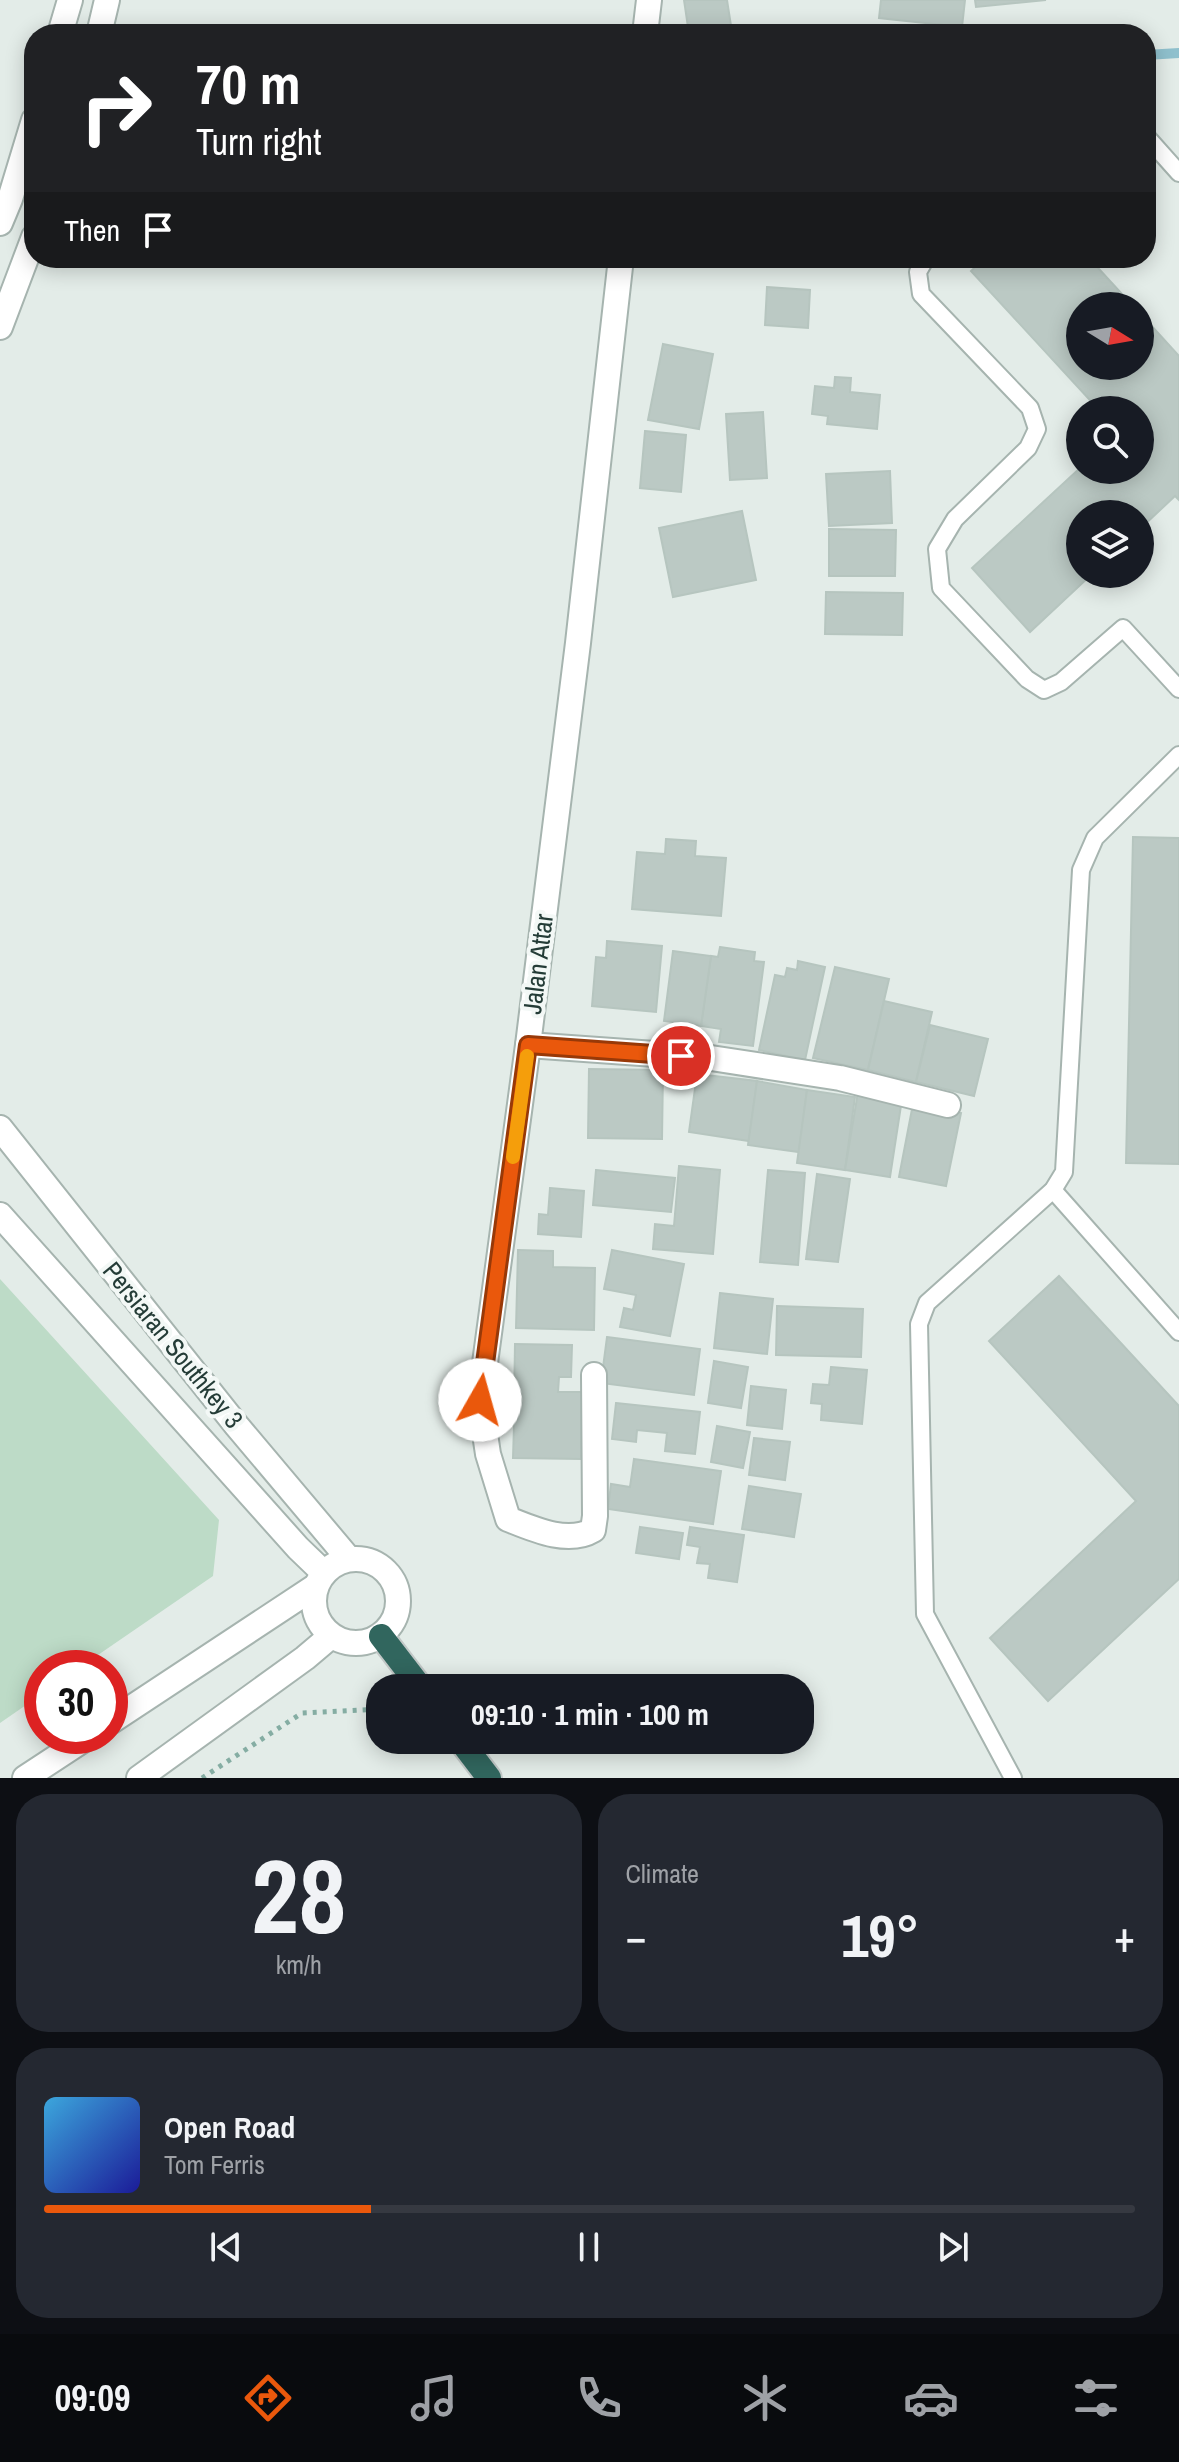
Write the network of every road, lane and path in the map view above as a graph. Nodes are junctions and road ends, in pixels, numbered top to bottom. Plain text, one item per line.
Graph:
1 (70, 0) edge
2 (107, 0) edge
3 (649, 0) edge
4 (63, 24) edge
5 (101, 24) edge
6 (646, 24) edge
7 (1156, 147) edge
8 (24, 153) edge
9 (1179, 173) edge
10 (0, 223) edge
11 (24, 263) edge
12 (620, 268) edge
13 (920, 268) edge
14 (0, 327) edge
15 (1179, 689) edge
16 (1179, 755) edge
17 (528, 1045) junction
18 (948, 1105) dead end
19 (0, 1128) edge
20 (1053, 1190) junction
21 (0, 1215) edge
22 (1179, 1332) edge
23 (594, 1375) dead end
24 (298, 1548) junction
25 (349, 1559) junction
26 (320, 1580) junction
27 (288, 1606) junction
28 (331, 1636) junction
29 (381, 1636) junction
30 (305, 1658) junction
31 (401, 1661) junction
32 (411, 1674) edge
33 (128, 1710) edge
34 (366, 1710) edge
35 (62, 1754) edge
36 (471, 1754) edge
37 (147, 1774) edge
38 (25, 1778) edge
39 (202, 1778) edge
40 (489, 1778) edge
41 (1013, 1778) edge

1 - 4 street
2 - 5 street
3 - 6 street
7 - 9 lane
8 - 10 street
11 - 14 street
12 - 17 street, Jalan Attar
13 - 15 lane
16 - 20 lane
17 - 18 street
17 - 23 street, Jalan Attar
19 - 25 street, Persiaran Southkey 3
20 - 22 lane
20 - 41 lane
21 - 24 street, Persiaran Southkey 3
24 - 26 street, Persiaran Southkey 3
24 - 27 street
25 - 26 street
25 - 29 street
26 - 27 street
26 - 28 street
27 - 33 street
28 - 29 street
28 - 30 street
29 - 31 highway
30 - 31 street
30 - 37 street
31 - 32 highway
34 - 39 path
35 - 38 street
36 - 40 highway

